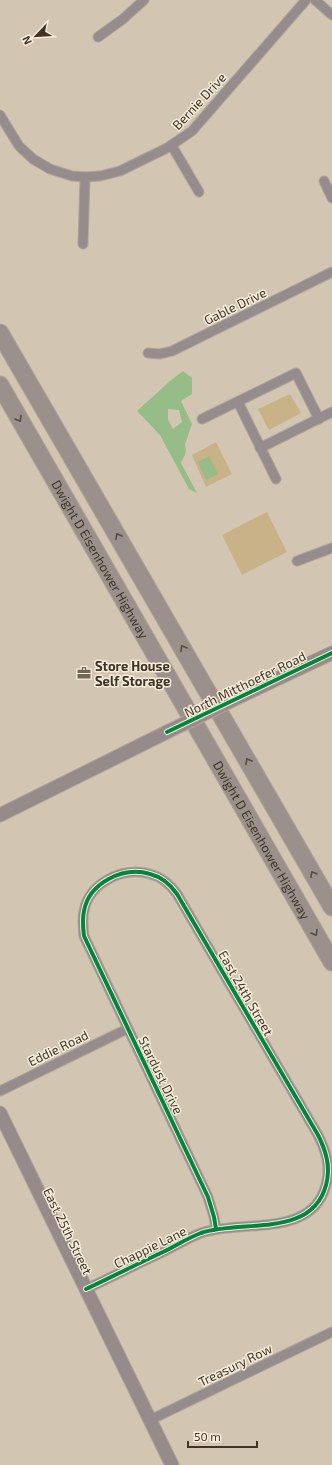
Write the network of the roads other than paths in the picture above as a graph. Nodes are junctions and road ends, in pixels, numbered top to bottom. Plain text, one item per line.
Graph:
1 (144, 0) edge
2 (306, 0) edge
3 (315, 0) edge
4 (332, 15) edge
5 (98, 37) dead end
6 (0, 115) edge
7 (172, 146) junction
8 (84, 177) junction
9 (324, 181) dead end
10 (199, 192) dead end
11 (332, 198) edge
12 (83, 244) dead end
13 (332, 272) edge
14 (0, 333) edge
15 (148, 353) dead end
16 (0, 385) edge
17 (238, 402) junction
18 (332, 412) edge
19 (202, 419) dead end
20 (319, 419) junction
21 (260, 448) junction
22 (276, 479) dead end
23 (332, 548) edge
24 (298, 561) dead end
25 (332, 653) edge
26 (0, 815) edge
27 (118, 875) joint
28 (332, 908) edge
29 (332, 962) edge
30 (127, 1029) junction
31 (0, 1091) edge
32 (0, 1113) edge
33 (328, 1161) joint
34 (216, 1230) junction
35 (86, 1289) junction
36 (332, 1332) edge
37 (150, 1420) junction
38 (172, 1465) edge

1 - 5 street
2 - 7 street, Bernie Drive
3 - 4 street
6 - 8 street, Bernie Drive
7 - 8 street, Bernie Drive
7 - 10 street
8 - 12 street
9 - 11 street
13 - 15 street, Gable Drive
28 -> 14 highway, Dwight D Eisenhower Highway
16 -> 29 highway, Dwight D Eisenhower Highway
17 - 19 street
17 - 20 street
17 - 21 street
18 - 20 street
20 - 21 street
21 - 22 street
23 - 24 street
25 - 26 street, North Mitthoefer Road, bridge
27 - 30 street, Stardust Drive
27 - 33 street, East 24th Street
30 - 31 street, Eddie Road
30 - 34 street, Stardust Drive
32 - 35 street, East 25th Street
33 - 34 street, Chappie Lane
34 - 35 street, Chappie Lane
35 - 37 street, East 25th Street
36 - 37 street, Treasury Row
37 - 38 street, East 25th Street

